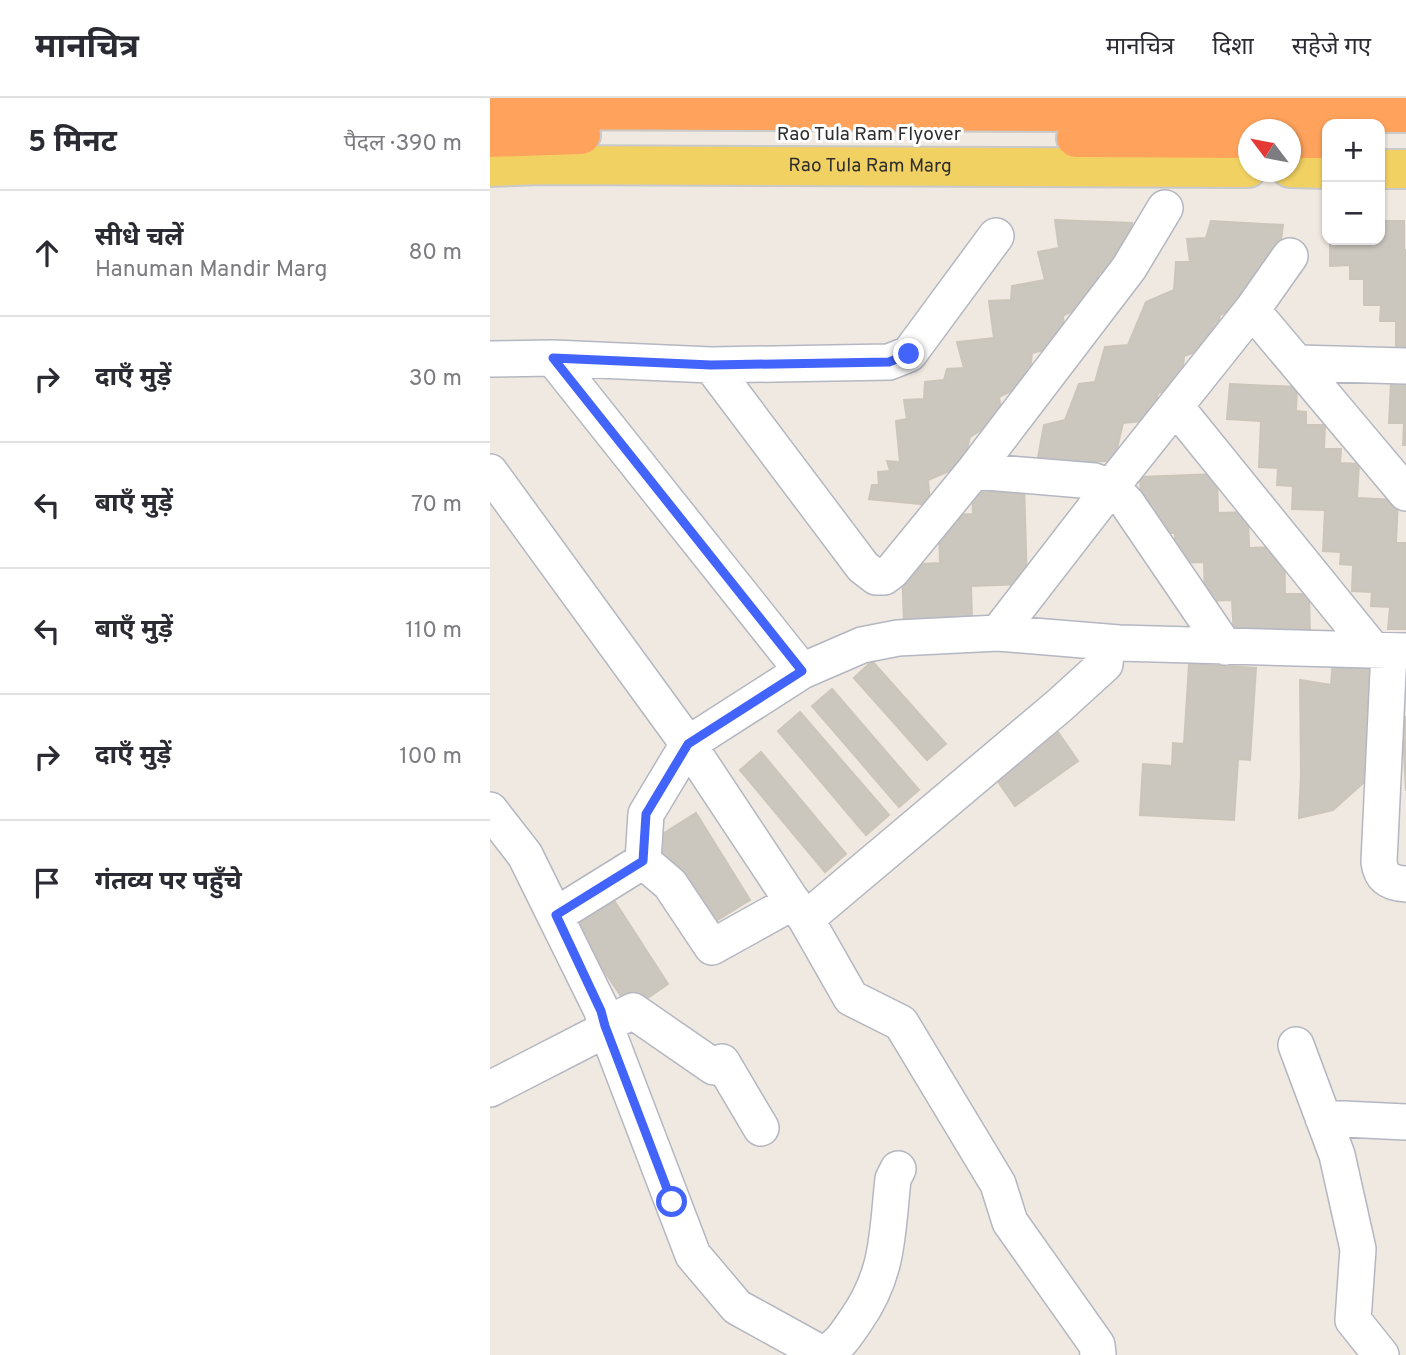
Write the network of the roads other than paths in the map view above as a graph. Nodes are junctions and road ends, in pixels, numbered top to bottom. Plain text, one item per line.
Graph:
1 (490, 110) edge
2 (1406, 113) edge
3 (490, 138) edge
4 (1238, 139) edge
5 (1301, 139) edge
6 (1322, 139) edge
7 (1385, 139) edge
8 (1406, 139) edge
9 (490, 167) edge
10 (1238, 168) edge
11 (1301, 168) edge
12 (1322, 169) edge
13 (1385, 169) edge
14 (1406, 169) edge
15 (1165, 208) dead end
16 (996, 236) dead end
17 (1290, 256) dead end
18 (1252, 310) junction
19 (553, 358) junction
20 (490, 359) edge
21 (1298, 363) junction
22 (711, 365) junction
23 (1406, 366) edge
24 (1176, 407) junction
25 (974, 471) junction
26 (490, 472) edge
27 (1111, 487) junction
28 (1406, 493) edge
29 (998, 633) junction
30 (1108, 642) junction
31 (1225, 647) junction
32 (1389, 651) edge
33 (802, 671) junction
34 (688, 744) junction
35 (491, 812) edge
36 (643, 861) junction
37 (1406, 884) edge
38 (800, 910) junction
39 (556, 915) junction
40 (605, 1026) junction
41 (1296, 1045) dead end
42 (490, 1089) edge
43 (1323, 1118) junction
44 (1406, 1122) edge
45 (761, 1128) dead end
46 (898, 1169) dead end
47 (823, 1355) edge
48 (1098, 1355) edge
49 (1381, 1355) edge

1 - 2 highway, Rao Tula Ram Flyover
3 - 4 highway, Rao Tula Ram Flyover
5 - 6 highway
7 - 8 highway
9 - 10 main road, Rao Tula Ram Marg
11 - 12 main road
13 - 14 main road
15 - 25 street
16 - 22 street
17 - 18 street
18 - 21 street
18 - 24 street
19 - 20 street
19 - 22 street
19 - 33 street
21 - 23 street
21 - 28 street
22 - 25 street
24 - 27 street
24 - 32 street
25 - 27 street
26 - 34 street
27 - 29 street
27 - 31 street
29 - 30 street
29 - 33 street
30 - 31 street
30 - 38 street
31 - 32 street
32 - 37 street
33 - 34 street
34 - 36 street
34 - 38 street
35 - 39 street
36 - 38 street
36 - 39 street
38 - 48 street
39 - 40 street
40 - 42 street
40 - 45 street
40 - 47 street
41 - 43 street
43 - 44 street
43 - 49 street
46 - 47 street

